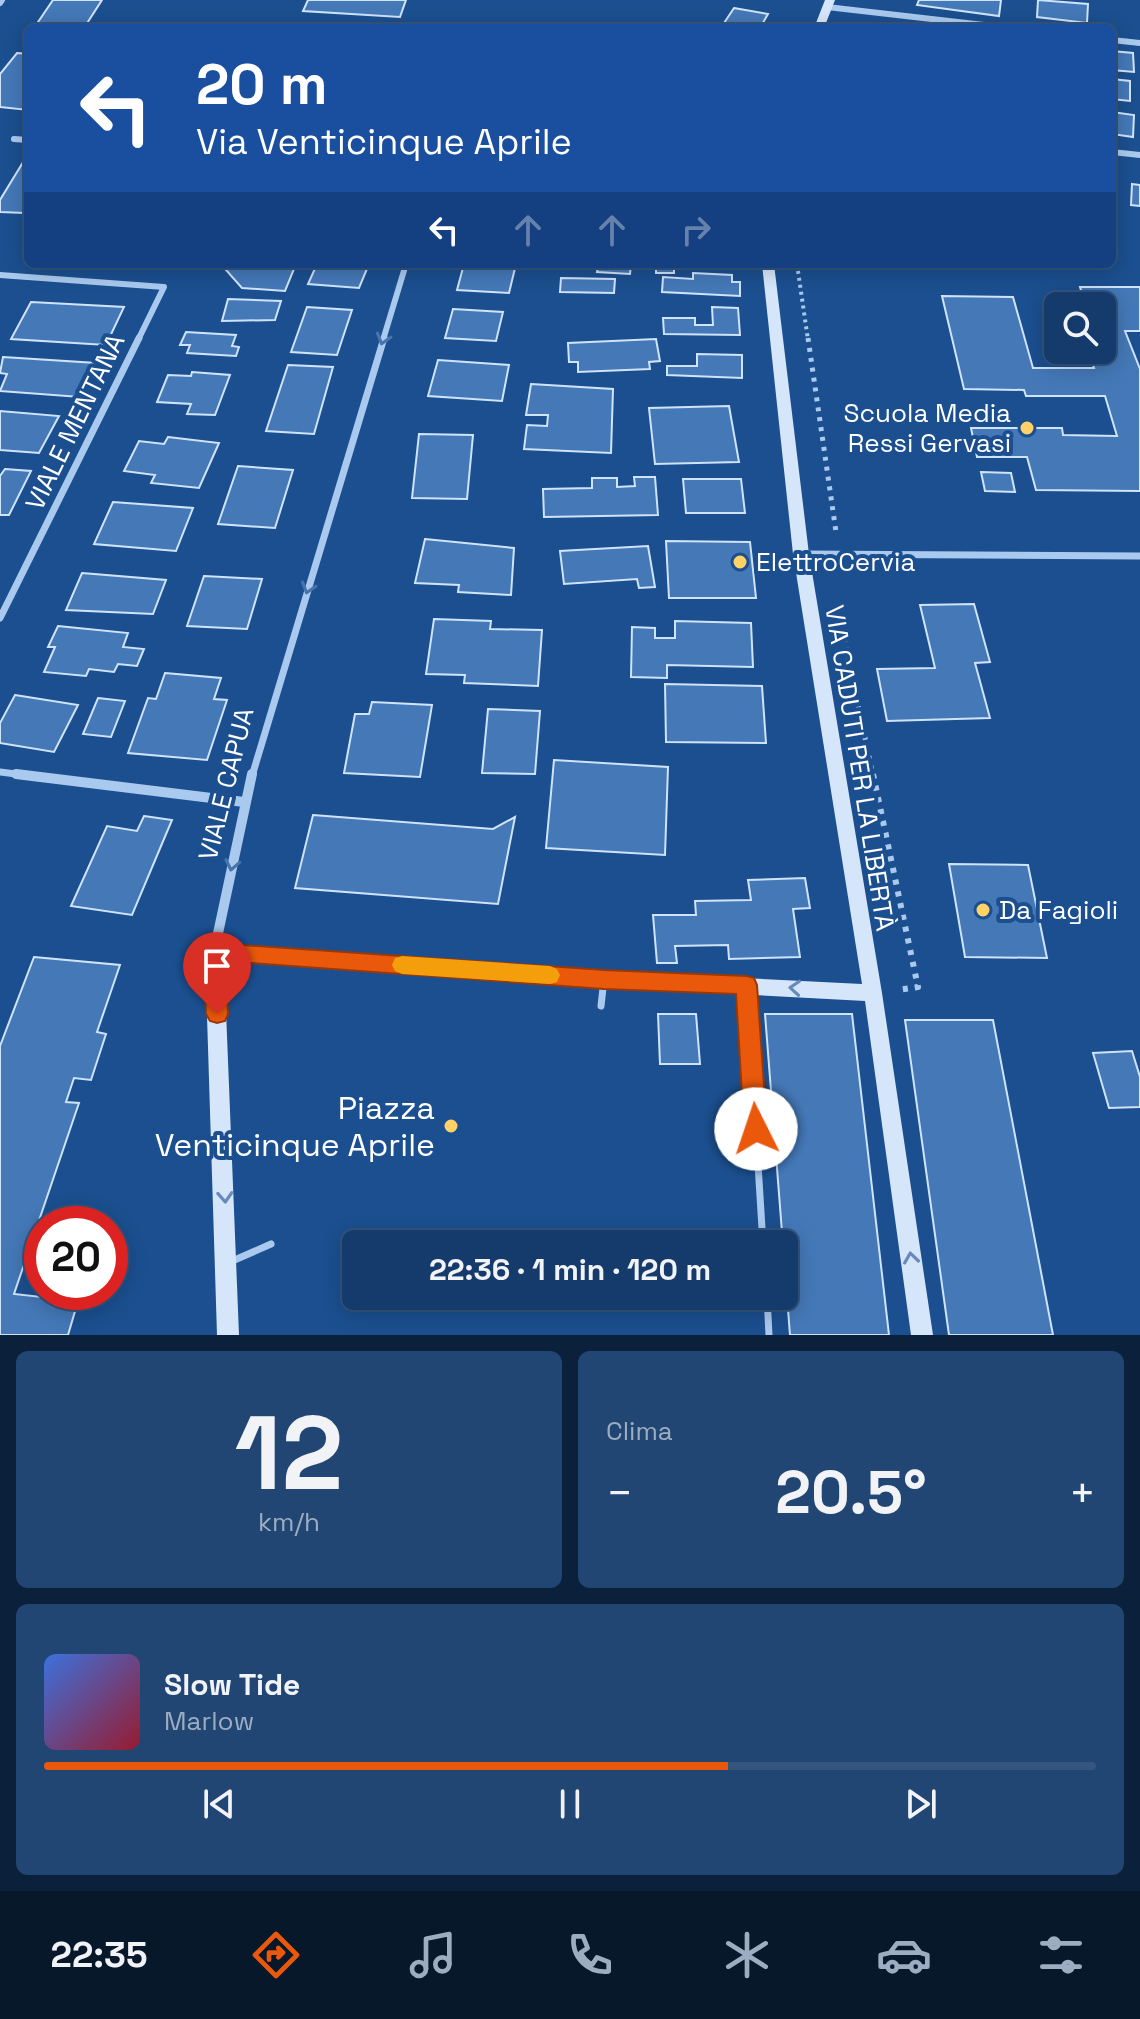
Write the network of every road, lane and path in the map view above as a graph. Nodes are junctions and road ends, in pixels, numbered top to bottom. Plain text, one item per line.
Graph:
1 (829, 3) edge
2 (821, 24) edge
3 (981, 24) edge
4 (1116, 40) edge
5 (1140, 43) edge
6 (14, 139) dead end
7 (24, 140) edge
8 (1116, 152) edge
9 (1140, 155) edge
10 (405, 268) edge
11 (768, 268) edge
12 (798, 268) edge
13 (0, 275) edge
14 (848, 532) dead end
15 (801, 554) junction
16 (1140, 556) edge
17 (0, 618) edge
18 (844, 636) dead end
19 (0, 772) edge
20 (244, 802) junction
21 (214, 952) junction
22 (604, 979) junction
23 (747, 985) junction
24 (873, 993) junction
25 (601, 1006) dead end
26 (762, 1230) edge
27 (271, 1244) dead end
28 (228, 1263) junction
29 (768, 1310) edge
30 (228, 1335) edge
31 (769, 1335) edge
32 (922, 1335) edge

1 - 2 street
1 - 3 street
4 - 5 street
6 - 7 street
8 - 9 street
10 -> 20 street, VIALE CAPUA
11 - 15 street, VIA CADUTI PER LA LIBERTÀ
12 - 14 path
13 - 17 street, VIALE MENTANA
15 - 16 street
15 - 24 street, VIA CADUTI PER LA LIBERTÀ
18 - 24 path
19 - 20 street
20 -> 21 street, VIALE CAPUA
21 - 22 street
21 -> 28 street, VIALE CAPUA
22 - 23 street
22 - 25 lane
24 -> 23 street
23 - 26 lane
32 -> 24 street, VIA CADUTI PER LA LIBERTÀ
27 - 28 lane
28 - 30 street, VIALE CAPUA
29 - 31 lane

